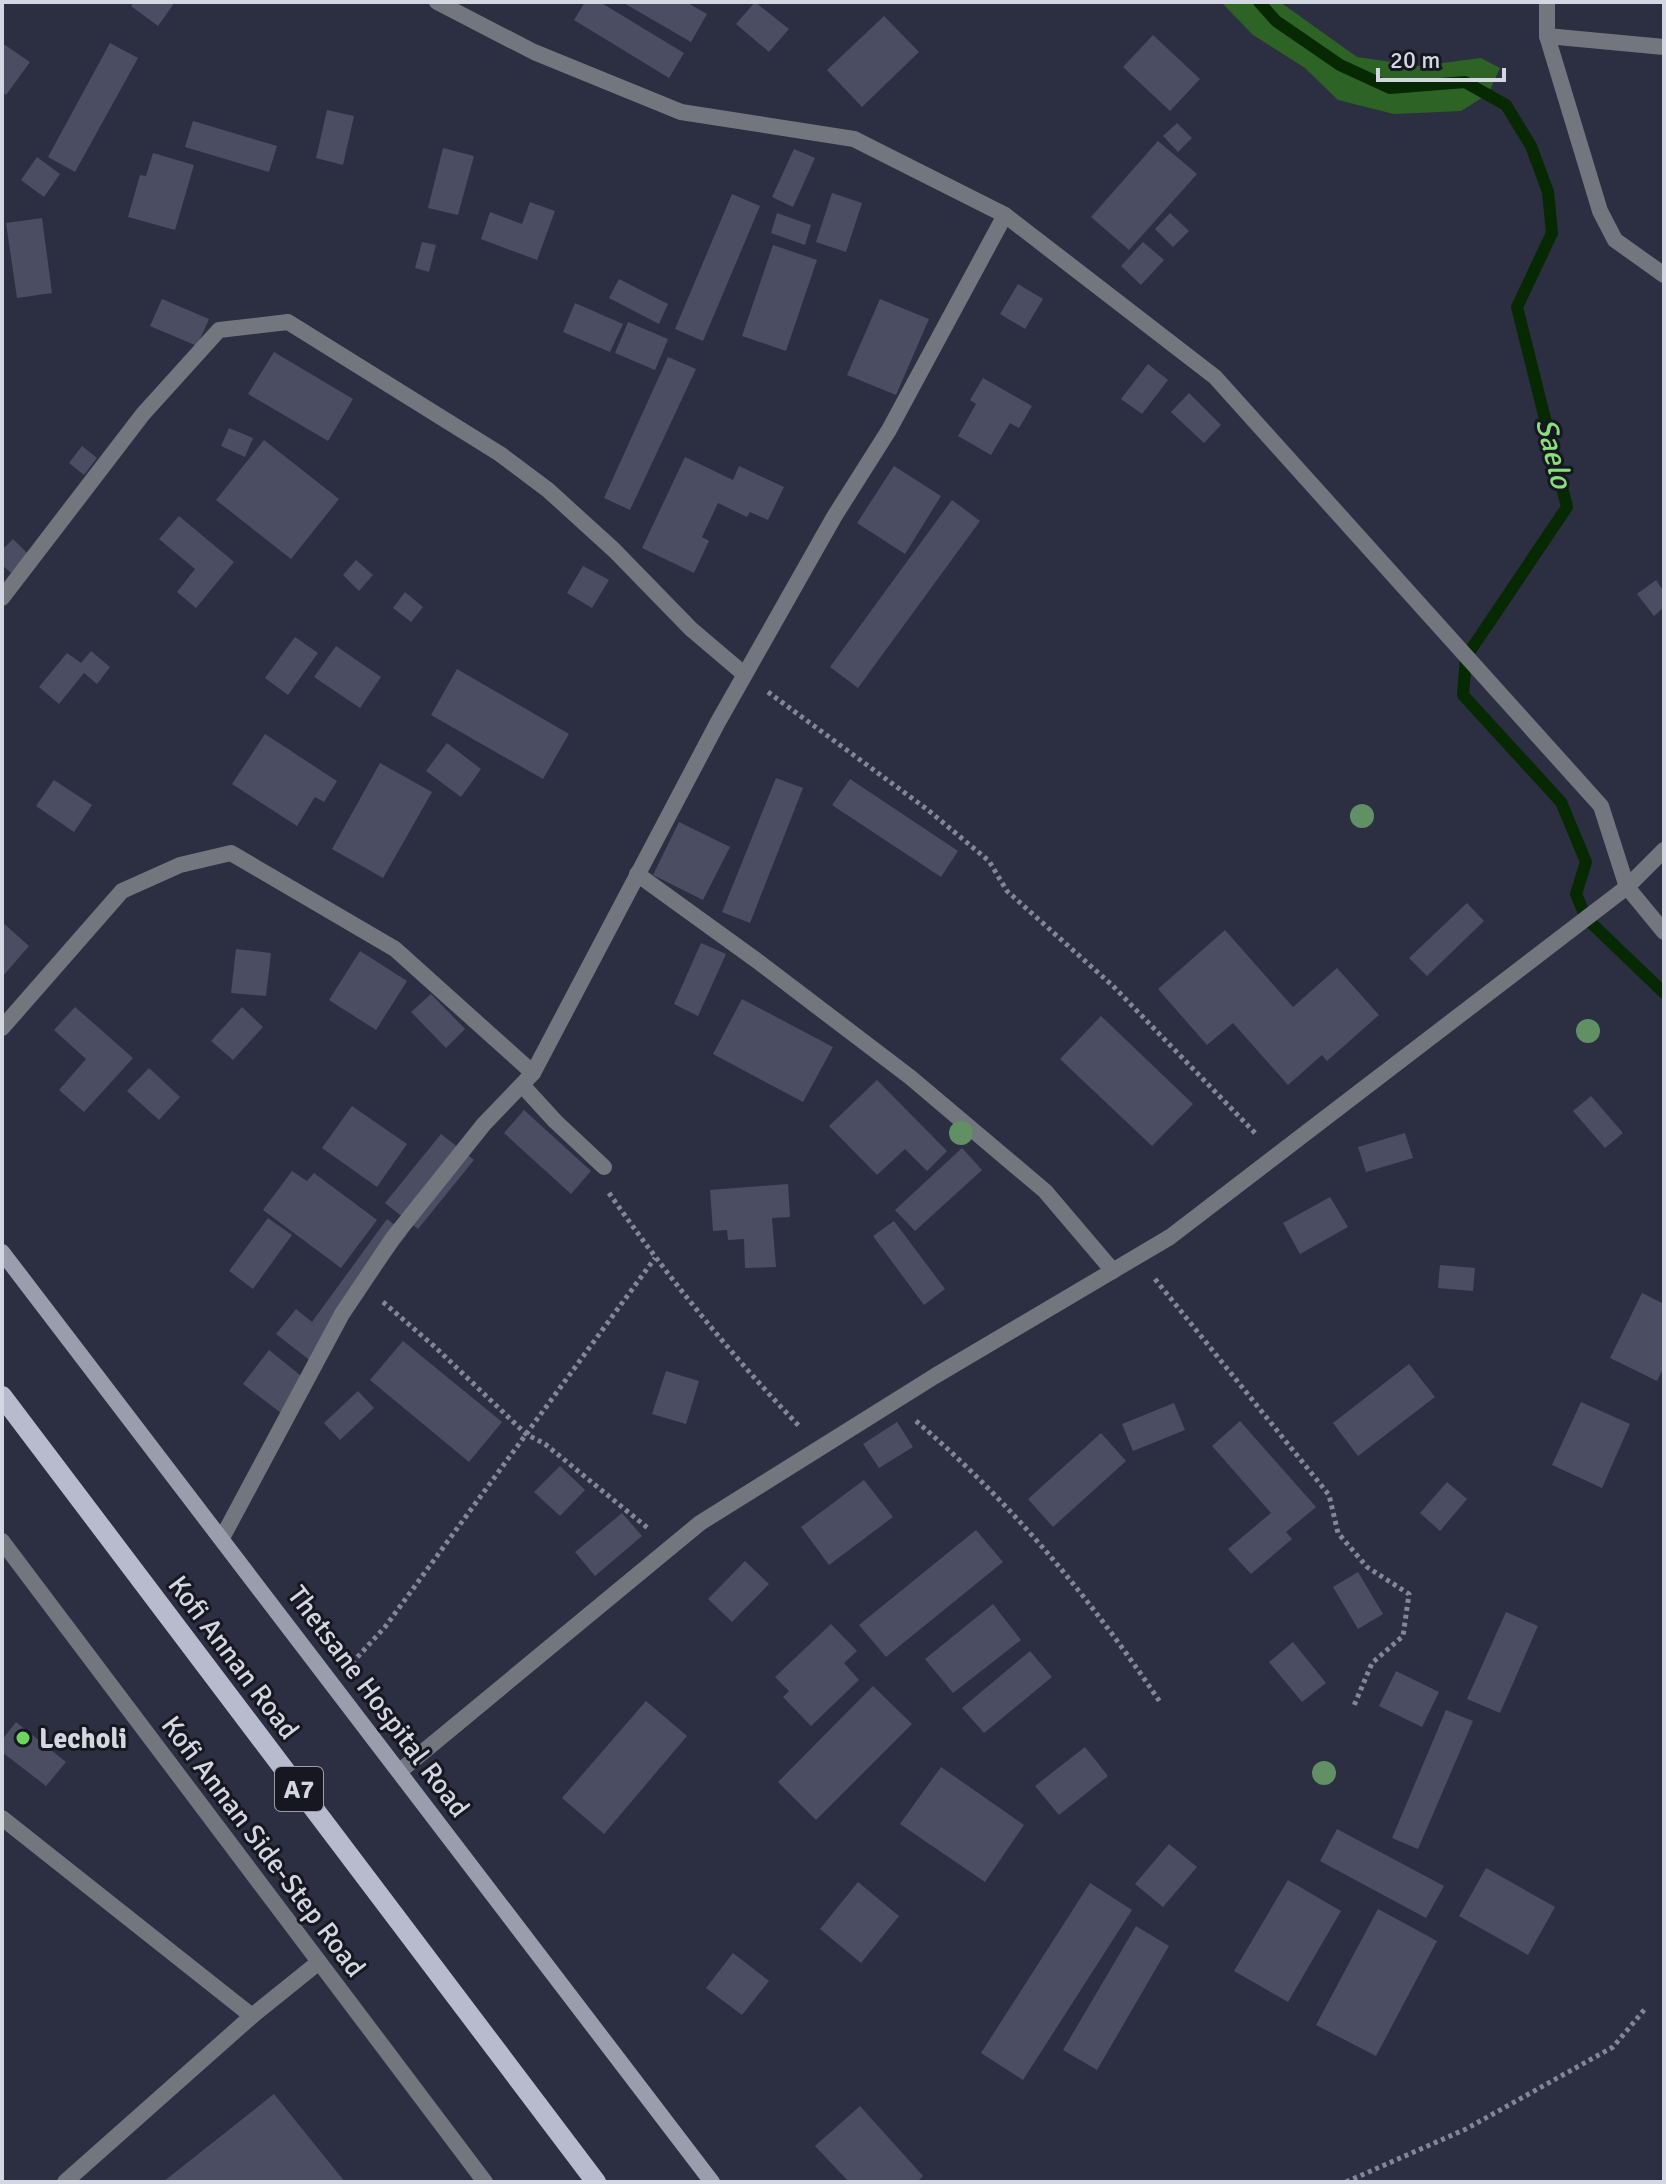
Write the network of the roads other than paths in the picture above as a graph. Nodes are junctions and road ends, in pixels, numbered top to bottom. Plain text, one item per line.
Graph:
1 (437, 2) edge
2 (1547, 2) edge
3 (1547, 36) junction
4 (1664, 47) edge
5 (1005, 215) junction
6 (1664, 275) edge
7 (2, 598) edge
8 (744, 674) junction
9 (1664, 850) edge
10 (637, 874) junction
11 (1627, 887) junction
12 (1664, 932) edge
13 (2, 1028) edge
14 (528, 1079) junction
15 (604, 1167) road end
16 (2, 1252) edge
17 (1113, 1271) junction
18 (2, 1396) edge
19 (222, 1538) junction
20 (2, 1541) edge
21 (400, 1771) junction
22 (2, 1818) edge
23 (319, 1962) junction
24 (252, 2016) junction
25 (65, 2182) edge
26 (485, 2182) edge
27 (596, 2182) edge
28 (712, 2182) edge

1 - 5 street
2 - 3 street
3 - 4 street
3 - 6 street
5 - 8 street
5 - 11 street
7 - 8 street
8 - 10 street
9 - 11 street
10 - 14 street
10 - 17 street
11 - 12 street
11 - 17 street
13 - 14 street
14 - 15 street
14 - 19 street
16 - 19 main road, Thetsane Hospital Road
17 - 21 street
18 - 27 main road, Kofi Annan Road / A7
19 - 21 main road, Thetsane Hospital Road
20 - 23 street, Kofi Annan Side-Step Road
21 - 28 main road, Thetsane Hospital Road
22 - 24 street
23 - 24 street
23 - 26 street, Kofi Annan Side-Step Road
24 - 25 street

